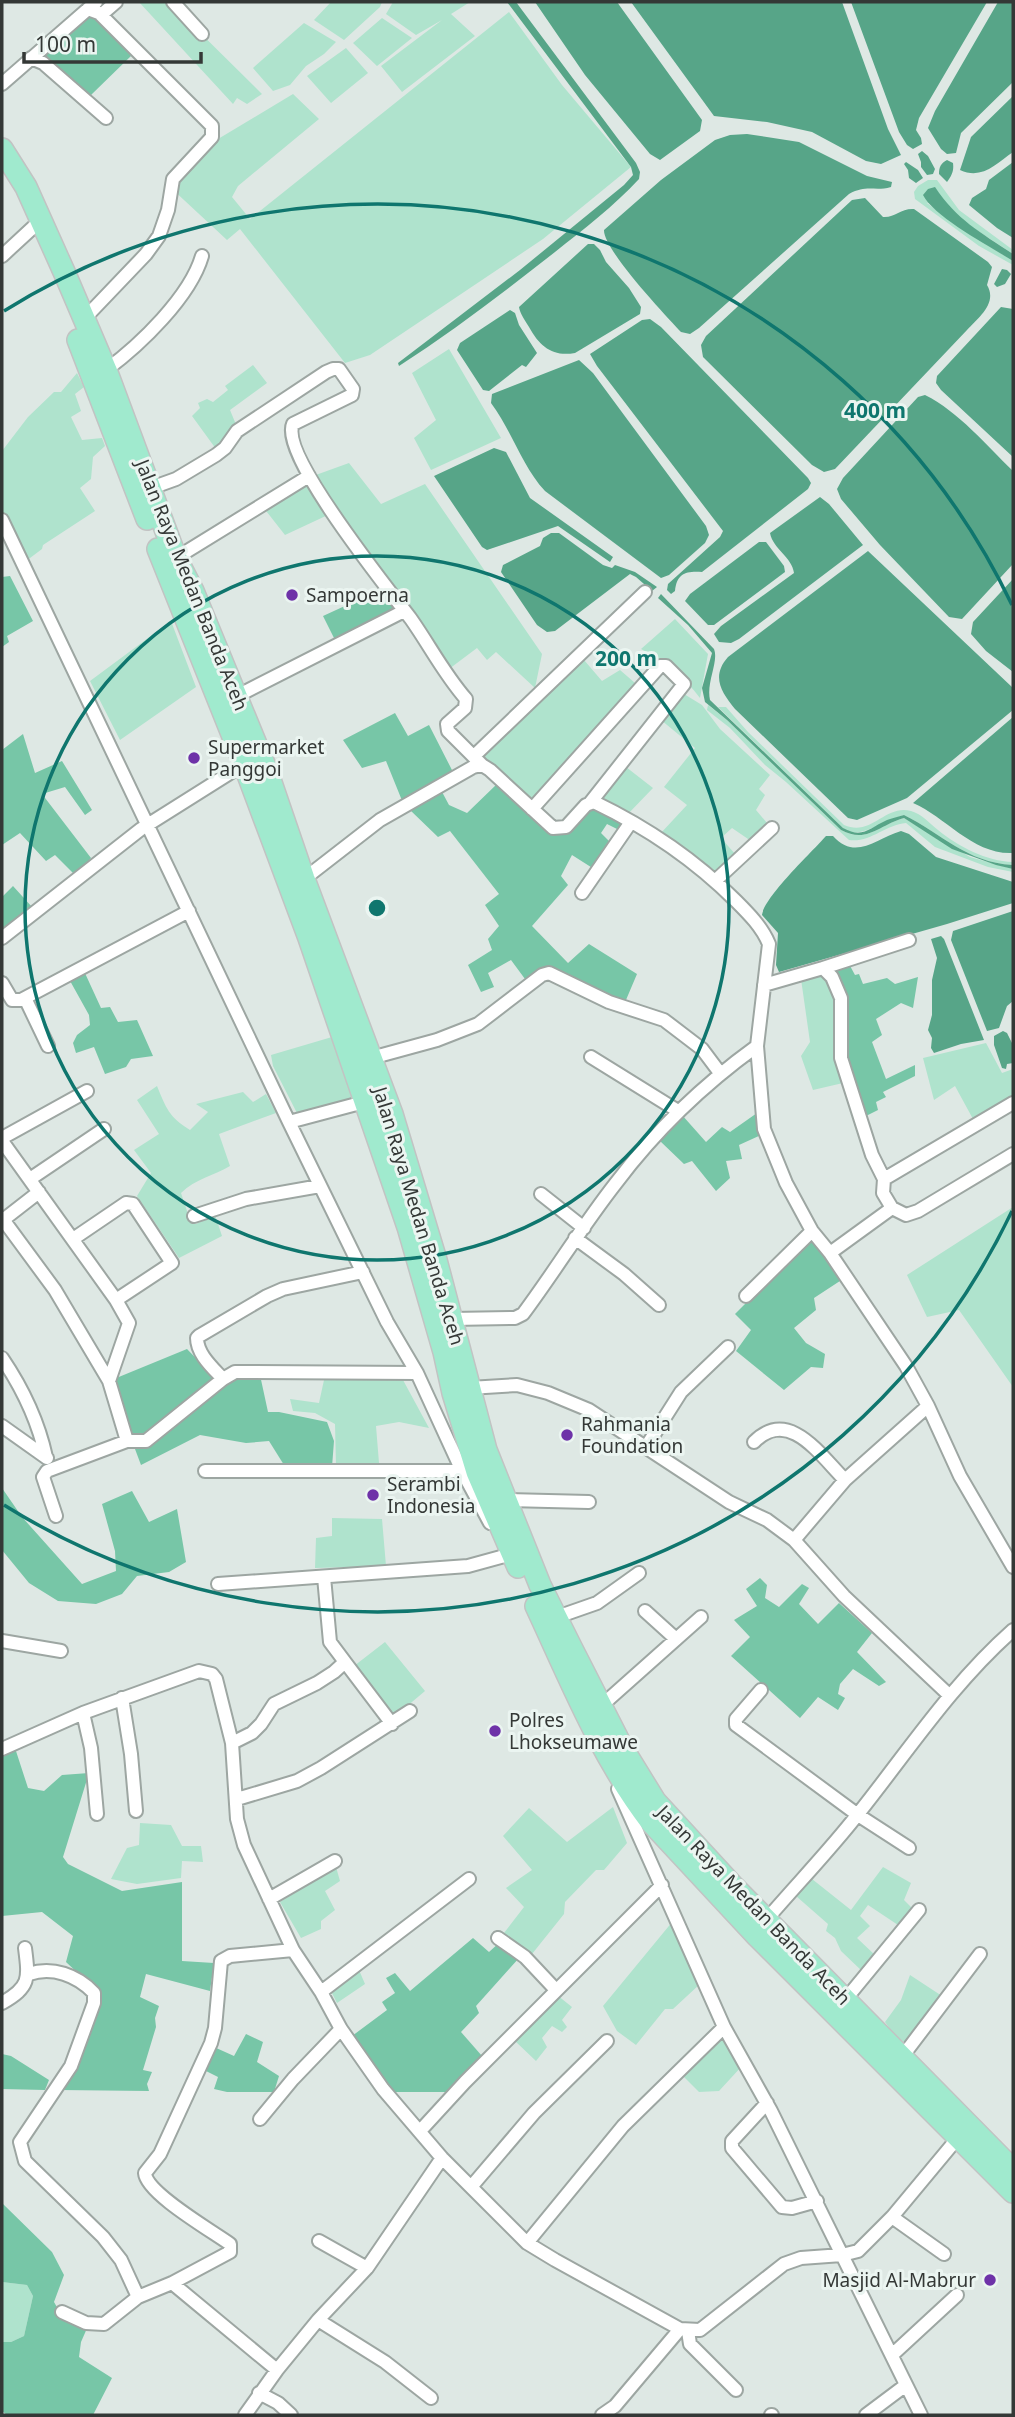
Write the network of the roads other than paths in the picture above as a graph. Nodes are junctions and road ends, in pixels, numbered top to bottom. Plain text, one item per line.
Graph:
1 (116, 2) edge
2 (173, 2) edge
3 (95, 10) edge
4 (202, 34) dead end
5 (37, 60) junction
6 (2, 85) edge
7 (106, 118) dead end
8 (2, 149) edge
9 (2, 172) edge
10 (37, 224) junction
11 (2, 256) edge
12 (202, 256) dead end
13 (83, 320) junction
14 (106, 370) junction
15 (309, 476) junction
16 (151, 488) junction
17 (2, 520) edge
18 (176, 558) junction
19 (645, 593) dead end
20 (404, 611) junction
21 (237, 696) junction
22 (253, 759) junction
23 (478, 761) junction
24 (590, 803) junction
25 (532, 809) junction
26 (631, 822) junction
27 (148, 824) junction
28 (772, 828) dead end
29 (304, 879) junction
30 (715, 881) junction
31 (582, 893) dead end
32 (189, 911) junction
33 (2, 938) edge
34 (909, 940) dead end
35 (823, 968) junction
36 (2, 983) edge
37 (765, 985) junction
38 (25, 998) junction
39 (48, 1046) dead end
40 (757, 1046) junction
41 (591, 1057) dead end
42 (371, 1059) junction
43 (720, 1073) junction
44 (87, 1091) dead end
45 (376, 1099) junction
46 (1013, 1103) edge
47 (678, 1111) junction
48 (289, 1122) junction
49 (104, 1129) dead end
50 (2, 1140) edge
51 (1013, 1154) edge
52 (30, 1179) junction
53 (884, 1179) junction
54 (320, 1186) junction
55 (39, 1192) junction
56 (541, 1194) dead end
57 (892, 1208) junction
58 (194, 1216) dead end
59 (3, 1219) edge
60 (812, 1231) junction
61 (580, 1233) junction
62 (73, 1239) junction
63 (830, 1253) junction
64 (363, 1272) junction
65 (746, 1296) dead end
66 (116, 1300) junction
67 (659, 1305) dead end
68 (452, 1319) junction
69 (728, 1347) dead end
70 (2, 1358) edge
71 (417, 1373) junction
72 (223, 1379) junction
73 (108, 1381) junction
74 (469, 1388) junction
75 (928, 1406) junction
76 (2, 1426) edge
77 (127, 1441) junction
78 (754, 1442) dead end
79 (646, 1447) junction
80 (49, 1462) junction
81 (205, 1471) dead end
82 (845, 1480) junction
83 (487, 1489) junction
84 (589, 1502) dead end
85 (56, 1516) dead end
86 (794, 1540) junction
87 (512, 1554) junction
88 (1013, 1567) edge
89 (639, 1573) dead end
90 (324, 1577) junction
91 (218, 1584) dead end
92 (645, 1611) dead end
93 (701, 1617) dead end
94 (551, 1622) junction
95 (1013, 1630) edge
96 (677, 1639) junction
97 (2, 1642) edge
98 (61, 1651) dead end
99 (345, 1662) junction
100 (761, 1690) dead end
101 (948, 1695) junction
102 (122, 1698) junction
103 (601, 1706) junction
104 (410, 1711) dead end
105 (83, 1713) junction
106 (391, 1724) junction
107 (232, 1742) junction
108 (2, 1749) edge
109 (612, 1763) junction
110 (237, 1799) junction
111 (136, 1811) dead end
112 (97, 1814) dead end
113 (858, 1815) junction
114 (909, 1848) dead end
115 (335, 1861) dead end
116 (469, 1879) dead end
117 (662, 1885) junction
118 (269, 1899) junction
119 (919, 1910) dead end
120 (767, 1919) junction
121 (498, 1938) dead end
122 (25, 1948) dead end
123 (293, 1950) junction
124 (979, 1954) dead end
125 (29, 1974) junction
126 (556, 1990) junction
127 (321, 1992) junction
128 (845, 2000) junction
129 (2, 2003) edge
130 (724, 2027) junction
131 (341, 2029) junction
132 (607, 2041) dead end
133 (902, 2057) junction
134 (767, 2103) junction
135 (260, 2119) dead end
136 (420, 2131) junction
137 (963, 2132) junction
138 (442, 2158) junction
139 (1013, 2170) edge
140 (471, 2187) junction
141 (1013, 2192) edge
142 (817, 2201) junction
143 (892, 2217) junction
144 (319, 2241) dead end
145 (527, 2243) junction
146 (944, 2254) dead end
147 (842, 2255) junction
148 (367, 2268) junction
149 (172, 2283) junction
150 (957, 2295) dead end
151 (138, 2297) junction
152 (62, 2312) dead end
153 (318, 2320) junction
154 (684, 2330) junction
155 (892, 2355) junction
156 (277, 2370) junction
157 (906, 2385) junction
158 (736, 2390) dead end
159 (259, 2393) junction
160 (431, 2398) dead end
161 (244, 2415) edge
162 (291, 2415) edge
163 (602, 2415) edge
164 (866, 2415) edge
165 (921, 2415) edge

1 - 3 street
2 - 4 street
3 - 5 street
3 - 13 street
5 - 6 street
5 - 7 street
8 - 10 highway, Jalan Raya Medan Banda Aceh
9 - 10 highway, Jalan Raya Medan Banda Aceh
10 - 11 street
10 - 13 highway, Jalan Raya Medan Banda Aceh
10 - 22 highway, Jalan Raya Medan Banda Aceh
12 - 14 street
13 - 14 highway, Jalan Raya Medan Banda Aceh
14 - 16 highway, Jalan Raya Medan Banda Aceh
15 - 16 street
15 - 18 street
15 - 20 street
16 - 18 highway, Jalan Raya Medan Banda Aceh
17 - 27 street
18 - 21 highway, Jalan Raya Medan Banda Aceh
19 - 23 street
20 - 21 street
20 - 23 street
21 - 22 highway, Jalan Raya Medan Banda Aceh
22 - 27 street
22 - 29 highway, Jalan Raya Medan Banda Aceh
22 - 45 highway, Jalan Raya Medan Banda Aceh
23 - 25 street
23 - 29 street
24 - 25 street
24 - 25 street
24 - 26 street
26 - 30 street
26 - 31 street
27 - 32 street
27 - 33 street
28 - 30 street
29 - 42 highway, Jalan Raya Medan Banda Aceh
30 - 37 street
32 - 38 street
32 - 48 street
34 - 35 street
35 - 37 street
35 - 53 street
36 - 38 street
37 - 40 street
38 - 39 street
40 - 43 street
40 - 60 street
41 - 47 street
42 - 43 street
42 - 45 highway, Jalan Raya Medan Banda Aceh
43 - 47 street
44 - 50 street
45 - 48 street
45 - 68 highway, Jalan Raya Medan Banda Aceh
45 - 83 highway, Jalan Raya Medan Banda Aceh
46 - 53 street
47 - 61 street
48 - 54 street
49 - 52 street
50 - 52 street
51 - 57 street
52 - 55 street
53 - 57 street
54 - 58 street
54 - 64 street
55 - 59 street
55 - 62 street
56 - 61 street
57 - 63 street
59 - 73 street
60 - 63 street
60 - 65 street
61 - 67 street
61 - 68 street
62 - 66 street
62 - 66 street
63 - 75 street
64 - 71 street
64 - 72 street
66 - 73 street
68 - 74 highway, Jalan Raya Medan Banda Aceh
69 - 79 street
70 - 80 street
71 - 72 street
71 - 83 street
72 - 77 street
73 - 77 street
74 - 79 street
74 - 83 highway, Jalan Raya Medan Banda Aceh
75 - 82 street
75 - 88 street
76 - 80 street
77 - 80 street
78 - 82 street
79 - 86 street
80 - 85 street
81 - 83 street
82 - 86 street
83 - 84 street
83 - 87 highway, Jalan Raya Medan Banda Aceh
83 - 94 highway, Jalan Raya Medan Banda Aceh
86 - 101 street
87 - 90 street
87 - 94 highway, Jalan Raya Medan Banda Aceh
89 - 94 street
90 - 91 street
90 - 99 street
92 - 96 street
93 - 96 street
94 - 103 highway, Jalan Raya Medan Banda Aceh
94 - 109 highway, Jalan Raya Medan Banda Aceh
95 - 101 street
96 - 103 street
97 - 98 street
99 - 106 street
99 - 107 street
100 - 113 street
101 - 113 street
102 - 105 street
102 - 107 street
102 - 111 street
103 - 120 highway, Jalan Raya Medan Banda Aceh
104 - 106 street
105 - 108 street
105 - 112 street
106 - 110 street
107 - 110 street
109 - 117 street
109 - 137 highway, Jalan Raya Medan Banda Aceh
110 - 118 street
113 - 114 street
113 - 120 street
115 - 118 street
116 - 127 street
117 - 126 street
117 - 130 street
118 - 123 street
119 - 128 street
120 - 128 highway, Jalan Raya Medan Banda Aceh
121 - 126 street
122 - 125 street
123 - 127 street
123 - 149 street
124 - 133 street
125 - 129 street
125 - 151 street
126 - 136 street
127 - 131 street
128 - 133 highway, Jalan Raya Medan Banda Aceh
130 - 134 street
130 - 145 street
131 - 135 street
131 - 136 street
132 - 140 street
133 - 137 highway, Jalan Raya Medan Banda Aceh
134 - 142 street
134 - 142 street
136 - 138 street
137 - 139 highway, Jalan Raya Medan Banda Aceh
137 - 141 highway, Jalan Raya Medan Banda Aceh
137 - 143 street
138 - 140 street
138 - 148 street
140 - 145 street
142 - 147 street
143 - 146 street
143 - 147 street
144 - 148 street
145 - 154 street
147 - 154 street
147 - 155 street
148 - 153 street
149 - 151 street
149 - 156 street
150 - 155 street
151 - 152 street
153 - 156 street
153 - 160 street
154 - 158 street
154 - 163 street
155 - 157 street
156 - 159 street
157 - 164 street
157 - 165 street
159 - 161 street
159 - 162 street

